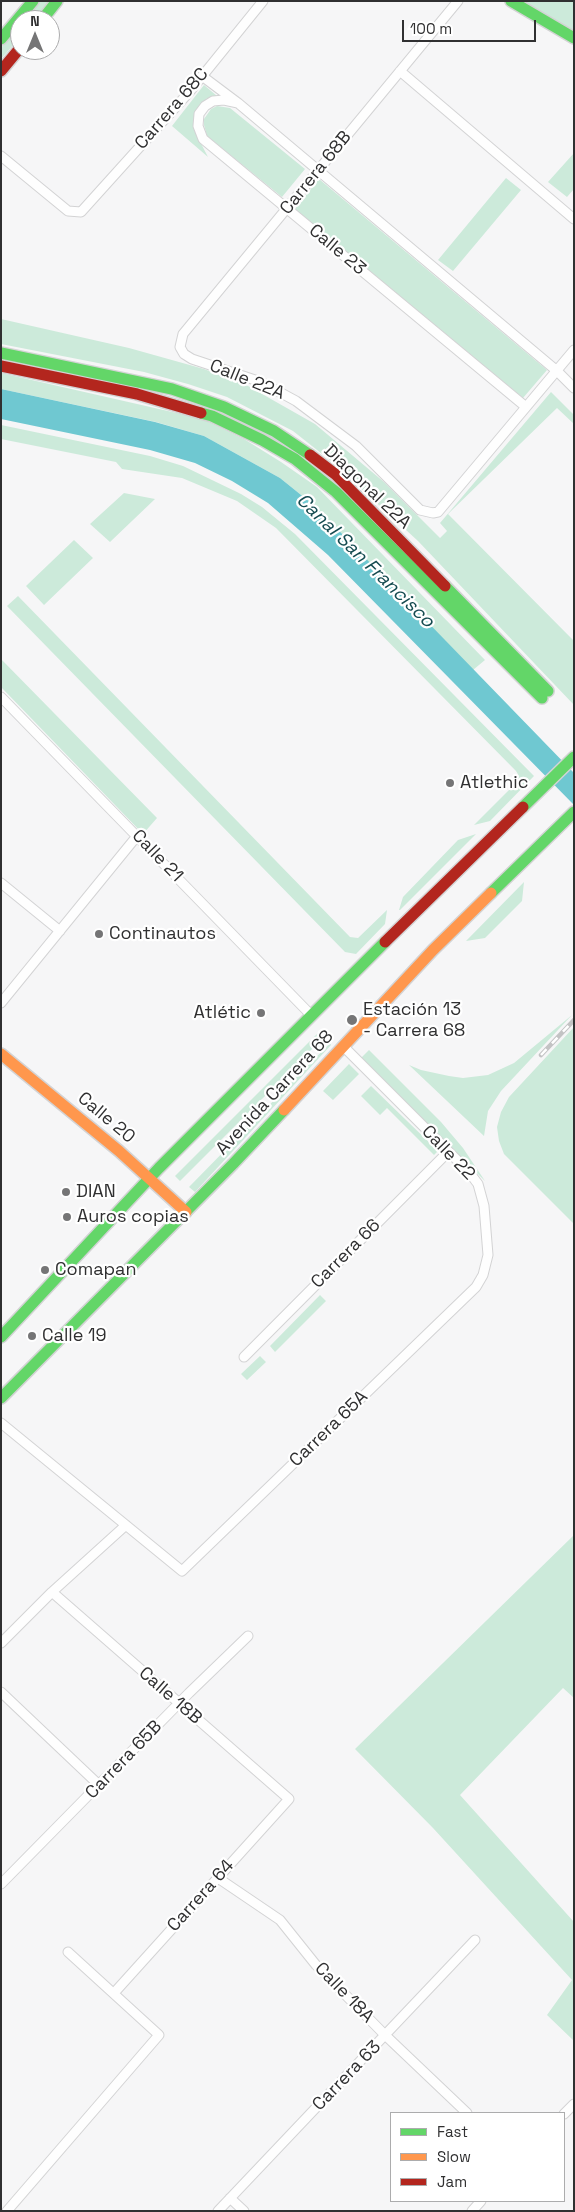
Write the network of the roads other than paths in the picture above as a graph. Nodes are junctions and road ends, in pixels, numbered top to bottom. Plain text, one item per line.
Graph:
1 (33, 1) edge
2 (263, 1) edge
3 (458, 1) edge
4 (511, 1) edge
5 (574, 38) edge
6 (1, 40) edge
7 (10, 60) edge
8 (1, 71) edge
9 (400, 71) junction
10 (202, 76) junction
11 (238, 103) junction
12 (1, 156) edge
13 (318, 170) junction
14 (287, 208) junction
15 (574, 220) edge
16 (180, 347) joint
17 (574, 350) edge
18 (1, 353) edge
19 (1, 366) edge
20 (557, 371) junction
21 (574, 388) edge
22 (526, 407) junction
23 (2, 701) edge
24 (572, 759) edge
25 (574, 812) edge
26 (137, 836) junction
27 (1, 883) edge
28 (60, 931) junction
29 (1, 1003) edge
30 (311, 1016) junction
31 (343, 1046) junction
32 (1, 1054) edge
33 (448, 1152) junction
34 (149, 1179) junction
35 (186, 1212) junction
36 (476, 1287) joint
37 (1, 1337) edge
38 (244, 1356) dead end
39 (1, 1398) edge
40 (1, 1422) edge
41 (126, 1525) junction
42 (52, 1592) junction
43 (248, 1636) dead end
44 (1, 1643) edge
45 (1, 1692) edge
46 (178, 1704) junction
47 (99, 1785) junction
48 (289, 1799) joint
49 (218, 1878) junction
50 (3, 1880) edge
51 (474, 1940) dead end
52 (68, 1952) dead end
53 (114, 1993) junction
54 (385, 2035) junction
55 (574, 2104) edge
56 (466, 2112) edge
57 (565, 2113) edge
58 (230, 2198) junction
59 (7, 2211) edge
60 (218, 2211) edge
61 (244, 2211) edge

1 - 6 main road
2 - 10 street, Carrera 68C
3 - 9 street, Carrera 68B
4 - 5 main road
7 - 8 main road
9 - 13 street, Carrera 68B
9 - 15 street
10 - 11 street
10 - 12 street, Carrera 68C
11 - 13 street
11 - 14 street, Calle 23
13 - 14 street, Carrera 68B
13 - 20 street
14 - 16 street, Carrera 68B
14 - 22 street, Calle 23
16 - 22 street, Calle 22A
17 - 20 street
18 - 19 main road, Diagonal 22A
20 - 21 street
20 - 22 street
23 - 26 street, Calle 21
24 - 30 main road, Avenida Carrera 68
25 - 31 main road, Avenida Carrera 68
26 - 28 street
26 - 30 street, Calle 21
27 - 28 street
28 - 29 street
30 - 34 main road, Avenida Carrera 68
31 - 33 street, Calle 22
31 - 35 main road, Avenida Carrera 68
32 - 34 main road, Calle 20
33 - 36 street, Calle 22
33 - 38 street, Carrera 66
34 - 35 main road, Calle 20
34 - 37 main road, Avenida Carrera 68
35 - 39 main road, Avenida Carrera 68
36 - 41 street, Carrera 65A
40 - 41 street
41 - 42 street
42 - 44 street
42 - 46 street, Calle 18B
43 - 46 street, Carrera 65B
45 - 47 street
46 - 47 street, Carrera 65B
46 - 48 street, Calle 18B
47 - 50 street, Carrera 65B
48 - 49 street, Carrera 64
49 - 53 street, Carrera 64
49 - 54 street, Calle 18A
51 - 54 street, Carrera 63
52 - 53 street
53 - 59 street
54 - 56 street, Calle 18A
54 - 58 street, Carrera 63
55 - 57 street
58 - 60 street, Carrera 63
58 - 61 street

